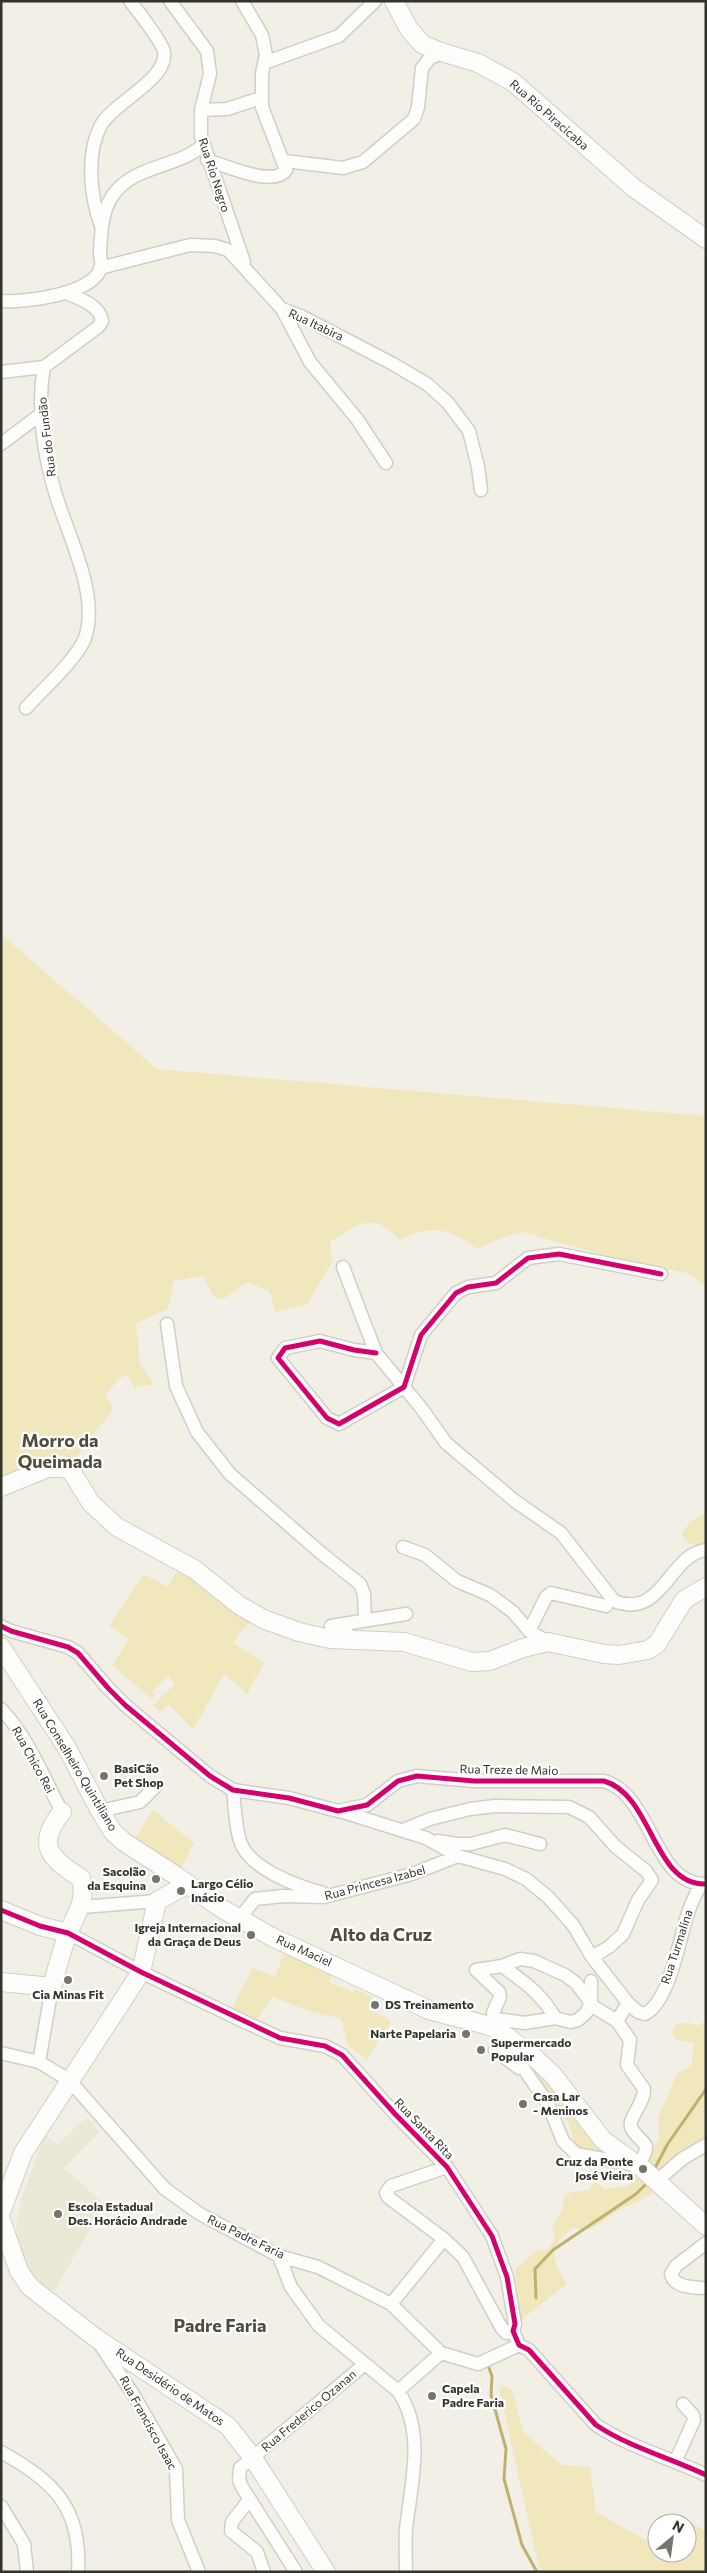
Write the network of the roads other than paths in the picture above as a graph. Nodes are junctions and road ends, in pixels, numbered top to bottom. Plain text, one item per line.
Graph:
1 (130, 1) edge
2 (170, 1) edge
3 (242, 1) edge
4 (374, 1) edge
5 (394, 1) edge
6 (444, 52) junction
7 (264, 63) junction
8 (261, 98) junction
9 (201, 110) junction
10 (204, 145) junction
11 (207, 160) junction
12 (285, 166) junction
13 (100, 226) junction
14 (705, 239) edge
15 (100, 268) junction
16 (246, 270) junction
17 (66, 293) junction
18 (1, 300) edge
19 (282, 309) junction
20 (44, 367) junction
21 (1, 372) edge
22 (41, 414) junction
23 (1, 444) edge
24 (386, 464) dead end
25 (481, 490) dead end
26 (26, 708) dead end
27 (343, 1267) dead end
28 (661, 1274) dead end
29 (167, 1324) dead end
30 (376, 1353) junction
31 (404, 1387) junction
32 (1, 1487) edge
33 (403, 1547) dead end
34 (706, 1550) edge
35 (706, 1587) edge
36 (606, 1606) dead end
37 (406, 1614) dead end
38 (365, 1620) junction
39 (1, 1626) edge
40 (529, 1631) junction
41 (392, 1641) junction
42 (548, 1642) junction
43 (1, 1647) edge
44 (1, 1709) edge
45 (155, 1786) dead end
46 (233, 1790) junction
47 (338, 1811) junction
48 (62, 1812) joint
49 (100, 1812) junction
50 (403, 1830) junction
51 (426, 1838) junction
52 (540, 1844) dead end
53 (458, 1856) junction
54 (188, 1884) junction
55 (703, 1884) edge
56 (329, 1895) junction
57 (157, 1901) junction
58 (82, 1907) junction
59 (1, 1910) edge
60 (240, 1918) junction
61 (68, 1933) junction
62 (592, 1957) junction
63 (502, 1966) junction
64 (140, 1972) junction
65 (591, 1981) dead end
66 (1, 1982) edge
67 (52, 1987) junction
68 (591, 2002) junction
69 (628, 2003) junction
70 (555, 2018) junction
71 (617, 2021) junction
72 (496, 2025) junction
73 (495, 2050) dead end
74 (1, 2053) edge
75 (39, 2062) junction
76 (526, 2073) junction
77 (68, 2080) junction
78 (706, 2145) edge
79 (447, 2167) junction
80 (647, 2173) junction
81 (2, 2220) edge
82 (706, 2226) edge
83 (444, 2240) junction
84 (706, 2242) edge
85 (279, 2256) junction
86 (702, 2288) dead end
87 (391, 2304) junction
88 (513, 2331) junction
89 (96, 2338) junction
90 (519, 2344) junction
91 (441, 2353) junction
92 (365, 2364) junction
93 (398, 2391) junction
94 (683, 2404) dead end
95 (1, 2452) edge
96 (253, 2458) junction
97 (676, 2460) junction
98 (706, 2475) edge
99 (249, 2500) junction
100 (1, 2506) edge
101 (194, 2556) junction
102 (27, 2572) edge
103 (78, 2572) edge
104 (193, 2572) edge
105 (200, 2572) edge
106 (264, 2572) edge
107 (296, 2572) edge
108 (326, 2572) edge
109 (406, 2572) edge

1 - 13 street
2 - 9 street, Rua Rio Negro
3 - 7 street
4 - 7 street
5 - 6 street, Rua Rio Piracicaba
6 - 12 street
6 - 14 street, Rua Rio Piracicaba
7 - 8 street
8 - 9 street
8 - 12 street
9 - 10 street, Rua Rio Negro
10 - 11 street, Rua Rio Negro
10 - 13 street
11 - 12 street
11 - 16 street, Rua Rio Negro
13 - 15 street
15 - 16 street, Rua Itabira
15 - 17 street
16 - 19 street, Rua Itabira
17 - 18 street
17 - 20 street
19 - 24 street
19 - 25 street, Rua Itabira
20 - 21 street
20 - 22 street, Rua do Fundão
22 - 23 street
22 - 26 street, Rua do Fundão
27 - 30 street
28 - 31 street
29 - 38 street
30 - 31 street
30 - 31 street
31 - 34 street
32 - 41 street
33 - 40 street
35 - 42 street
36 - 40 street
37 - 38 street
38 - 41 street
39 - 46 street, Rua Treze de Maio
40 - 42 street
41 - 42 street
43 - 49 street, Rua Conselheiro Quintiliano
44 - 48 street, Rua Chico Rei
45 - 49 street
46 - 47 street, Rua Treze de Maio
46 - 56 street
47 - 50 street
47 - 55 street, Rua Treze de Maio
48 - 58 street
49 - 54 street, Rua Conselheiro Quintiliano
50 - 51 street
50 - 62 street
51 - 52 street
51 - 53 street
53 - 56 street, Rua Princesa Izabel
53 - 62 street
54 - 57 street
54 - 60 street, Rua Maciel
55 - 69 street, Rua Turmalina
56 - 60 street, Rua Princesa Izabel
57 - 58 street
57 - 64 street, Rua Desidério de Matos
58 - 61 street
59 - 61 street
60 - 72 street, Rua Maciel
61 - 64 street, Rua Santa Rita
61 - 67 street
62 - 69 street
63 - 68 street
63 - 70 street
63 - 72 street
64 - 77 street, Rua Desidério de Matos
64 - 79 street, Rua Santa Rita
65 - 68 street
66 - 67 street
67 - 75 street
68 - 70 street
68 - 71 street
69 - 71 street
70 - 72 street
71 - 80 street
72 - 76 street
72 - 80 street, Rua Maciel
73 - 76 street
74 - 75 street, Rua Padre Faria
75 - 77 street, Rua Padre Faria
76 - 80 street
77 - 81 street, Rua Desidério de Matos
77 - 85 street, Rua Padre Faria
78 - 80 street
79 - 83 street
79 - 88 street, Rua Santa Rita
80 - 82 street, Rua Maciel
81 - 89 street, Rua Desidério de Matos
83 - 87 street
83 - 88 street
84 - 86 street
85 - 87 street, Rua Padre Faria
85 - 92 street
87 - 91 street, Rua Padre Faria
88 - 90 street, Rua Santa Rita
89 - 96 street, Rua Desidério de Matos
89 - 101 street, Rua Francisco Isaac
90 - 91 street, Rua Padre Faria
90 - 97 street, Rua Santa Rita
91 - 93 street
92 - 93 street
92 - 96 street, Rua Frederico Ozanan
93 - 109 street
94 - 97 street
95 - 103 street
96 - 99 street, Rua Frederico Ozanan
96 - 108 street, Rua Desidério de Matos
97 - 98 street, Rua Santa Rita
99 - 106 street
99 - 107 street
100 - 102 street
101 - 104 street
101 - 105 street, Rua Francisco Isaac

